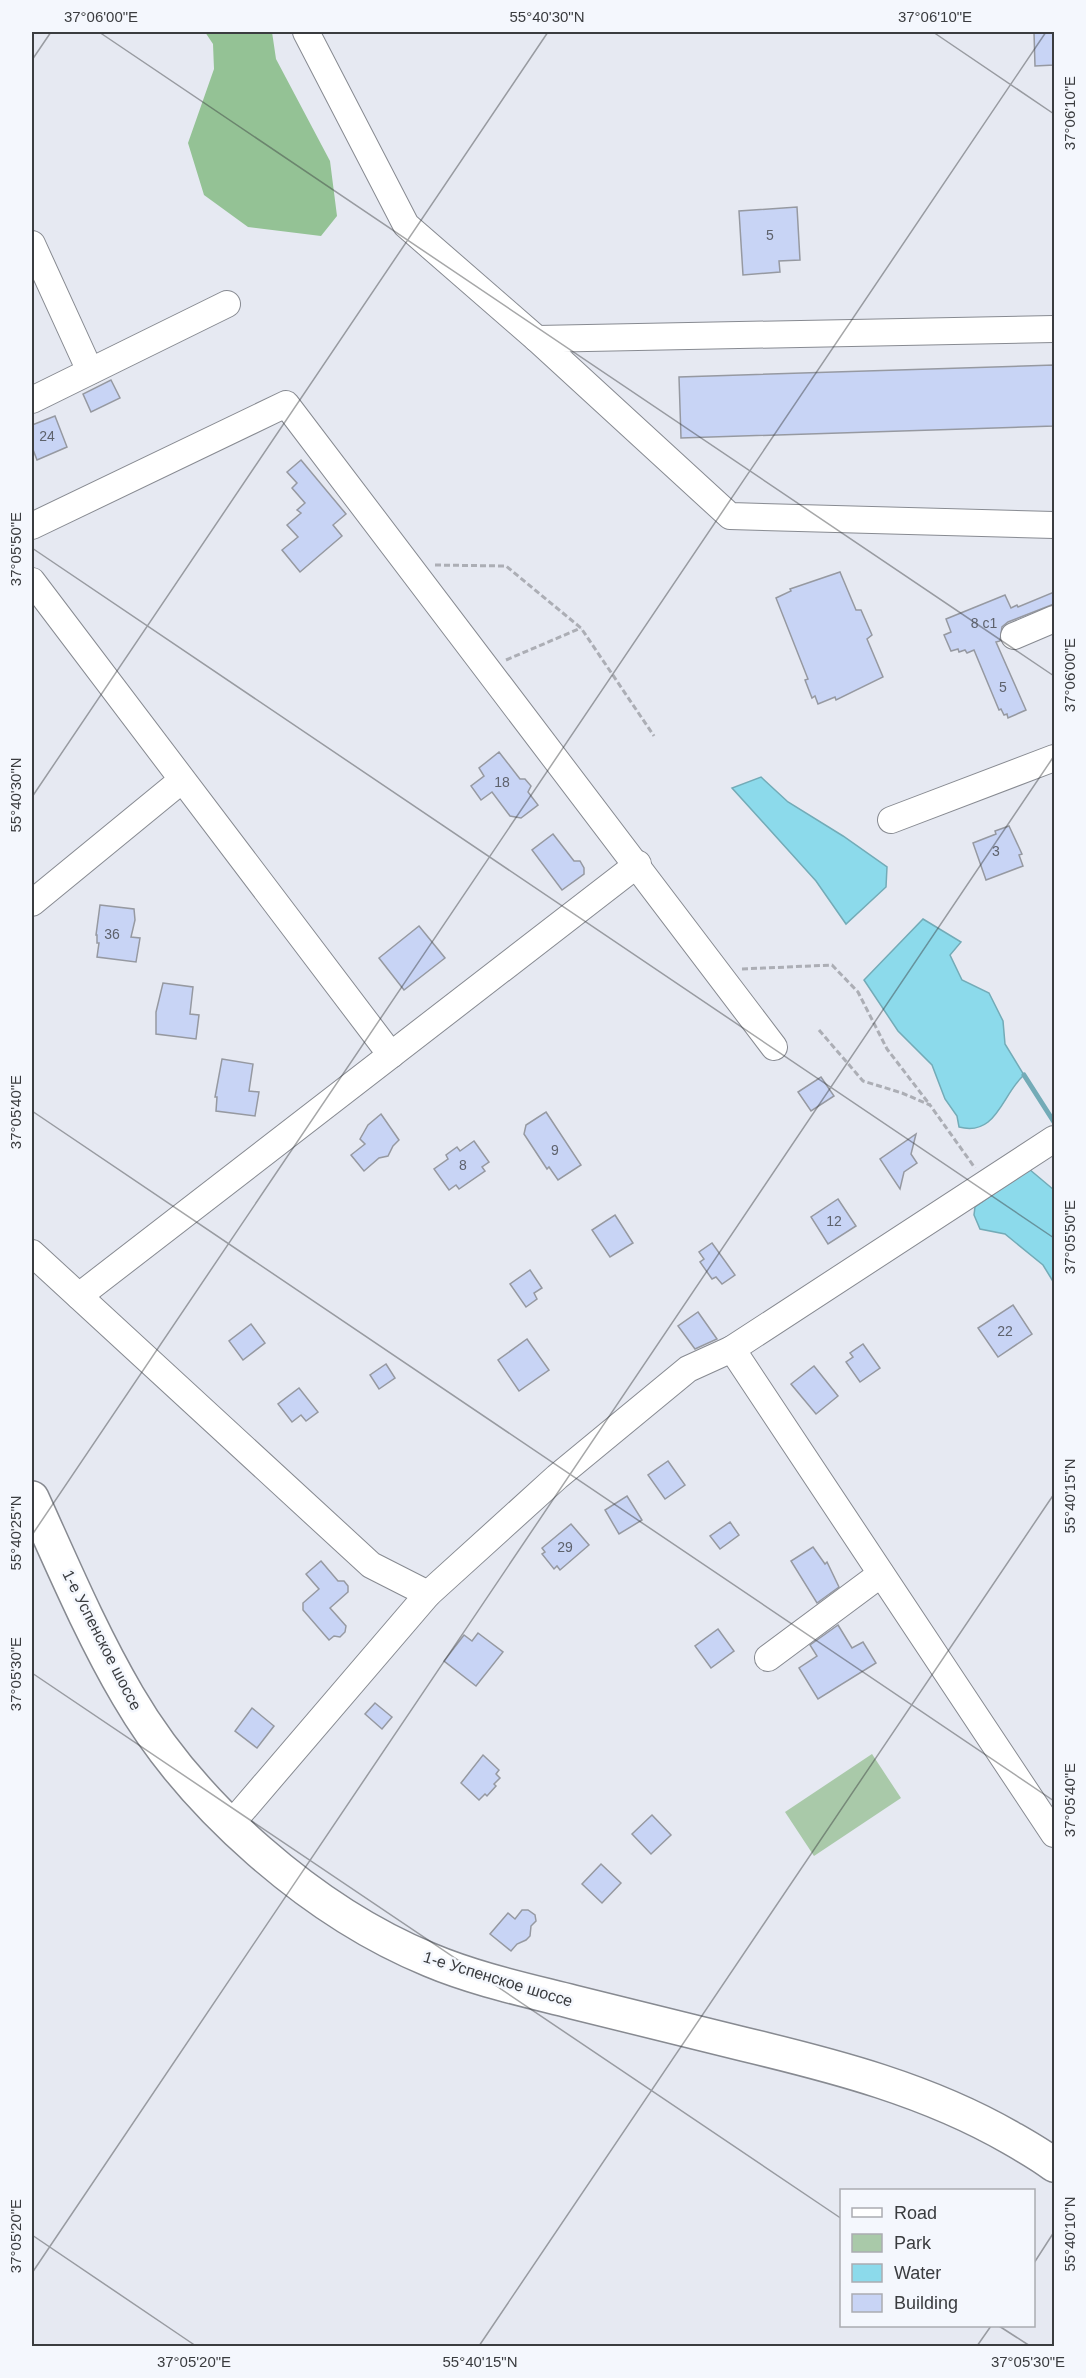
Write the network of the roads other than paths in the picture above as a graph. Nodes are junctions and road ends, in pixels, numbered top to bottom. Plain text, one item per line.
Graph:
1 (306, 32) edge
2 (32, 244) edge
3 (227, 304) dead end
4 (1054, 329) edge
5 (537, 339) junction
6 (90, 371) junction
7 (32, 400) edge
8 (1054, 525) edge
9 (32, 526) edge
10 (32, 581) edge
11 (1054, 619) edge
12 (1014, 636) dead end
13 (1054, 758) edge
14 (182, 780) junction
15 (891, 820) dead end
16 (638, 864) junction
17 (32, 903) edge
18 (774, 1047) dead end
19 (391, 1055) junction
20 (1054, 1139) edge
21 (32, 1252) edge
22 (79, 1296) junction
23 (732, 1349) junction
24 (32, 1498) edge
25 (881, 1574) junction
26 (428, 1594) junction
27 (768, 1658) dead end
28 (231, 1824) junction
29 (1054, 1834) edge
30 (1054, 2165) edge

1 - 5 street
2 - 6 street
3 - 6 street
4 - 5 street
5 - 8 street
6 - 7 street
9 - 16 street
10 - 14 street
11 - 12 street
13 - 15 street
14 - 17 street
14 - 19 street
16 - 18 street
16 - 19 street
19 - 22 street
20 - 23 street
21 - 22 street
22 - 26 street
23 - 25 street
23 - 26 street
24 - 28 main road, 1-е Успенское шоссе
25 - 27 street
25 - 29 street
26 - 28 street
28 - 30 main road, 1-е Успенское шоссе

